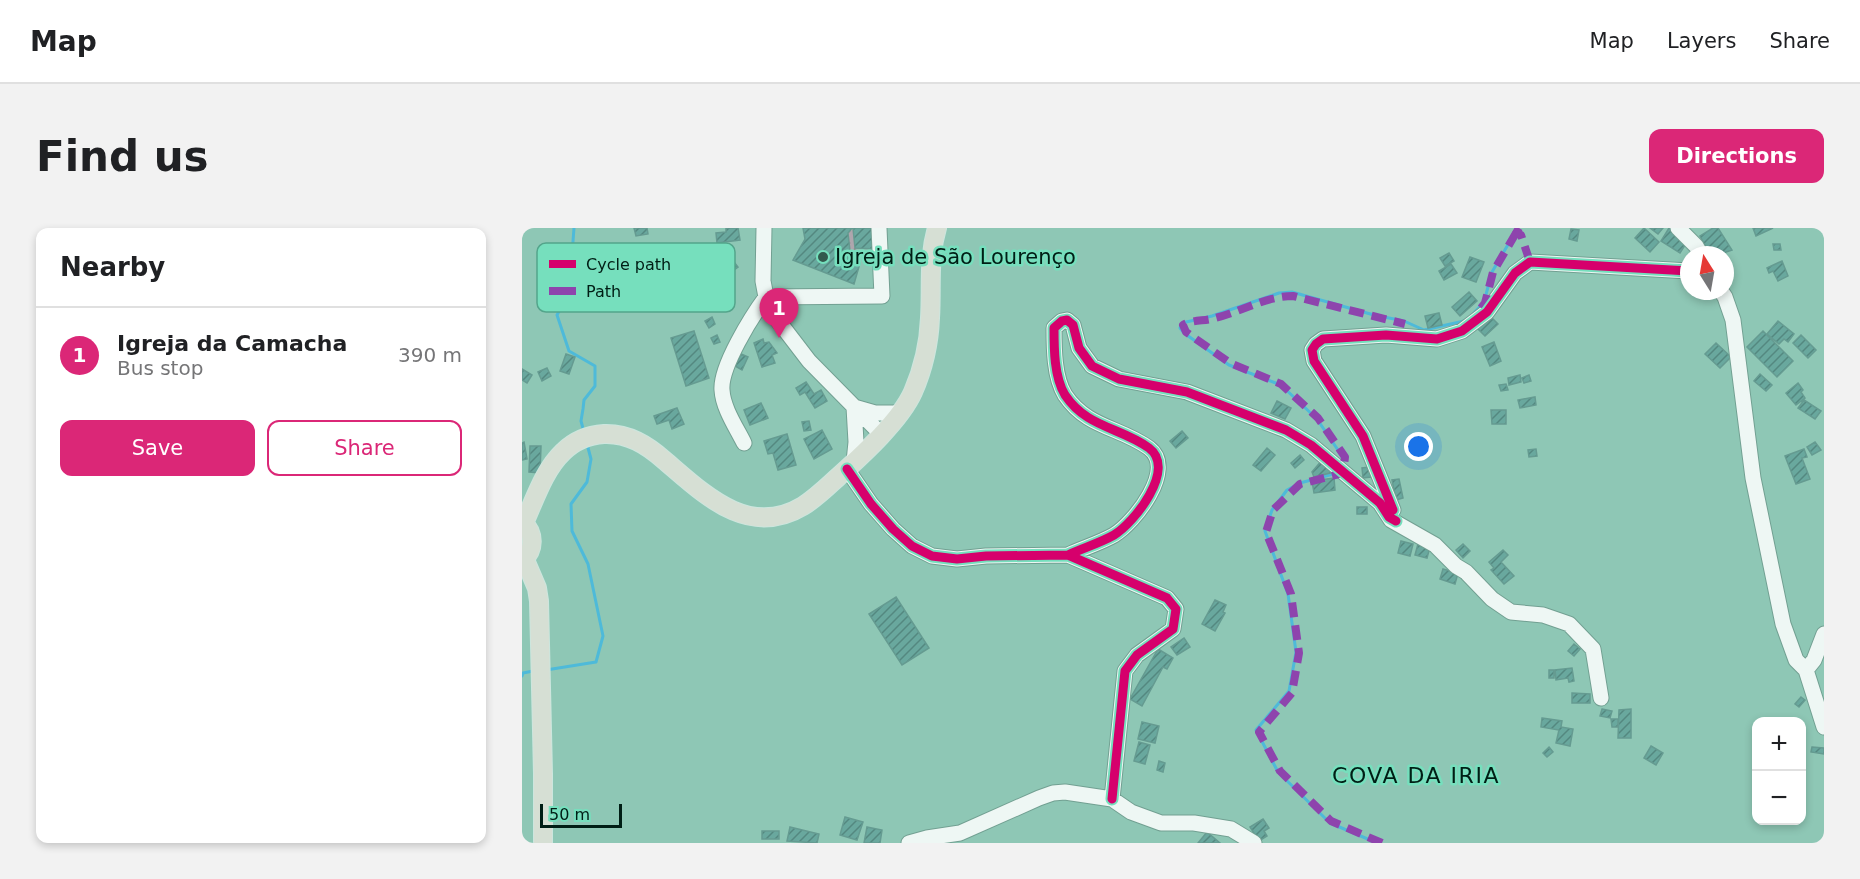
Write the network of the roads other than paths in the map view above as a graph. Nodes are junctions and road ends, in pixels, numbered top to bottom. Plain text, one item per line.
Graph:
1 (764, 228) edge
2 (879, 228) edge
3 (937, 228) edge
4 (1678, 228) edge
5 (1696, 246) edge
6 (1680, 270) edge
7 (766, 297) junction
8 (1726, 300) edge
9 (854, 407) junction
10 (899, 412) junction
11 (881, 434) junction
12 (744, 443) dead end
13 (850, 465) junction
14 (1396, 521) junction
15 (523, 522) edge
16 (1068, 555) junction
17 (523, 561) edge
18 (1824, 634) edge
19 (1806, 670) junction
20 (1600, 698) dead end
21 (1824, 727) edge
22 (1112, 799) junction
23 (543, 843) edge
24 (909, 843) edge
25 (1254, 843) edge

1 - 7 street
2 - 7 street
3 - 10 main road
4 - 5 street
6 - 14 street
7 - 9 street
7 - 12 street
8 - 19 street
9 - 10 street
9 - 11 street
9 - 13 street
10 - 11 main road
11 - 13 main road
13 - 15 main road
13 - 16 street
14 - 16 street
14 - 20 street
15 - 17 main road
16 - 22 street
17 - 23 main road
18 - 19 street
19 - 21 street
22 - 24 street
22 - 25 street

